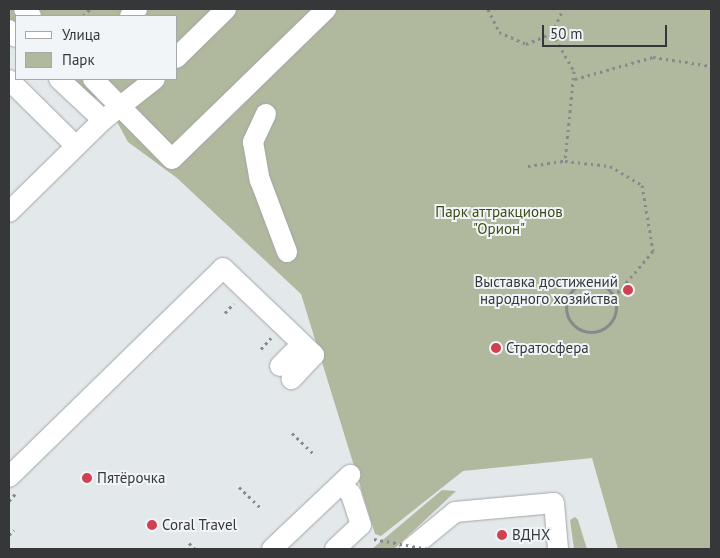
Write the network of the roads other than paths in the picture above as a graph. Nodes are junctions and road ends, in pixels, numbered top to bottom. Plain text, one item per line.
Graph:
1 (226, 9) edge
2 (326, 9) edge
3 (178, 56) edge
4 (9, 80) edge
5 (60, 80) edge
6 (94, 80) edge
7 (154, 80) edge
8 (127, 102) junction
9 (266, 114) dead end
10 (103, 120) junction
11 (76, 146) junction
12 (9, 211) edge
13 (287, 252) dead end
14 (286, 372) dead end
15 (9, 477) edge
16 (272, 549) edge
17 (335, 549) edge
18 (410, 549) edge
19 (558, 549) edge

1 - 3 street
2 - 8 street
4 - 11 street
5 - 10 street
6 - 8 street
7 - 8 street
8 - 10 street
9 - 13 street
10 - 11 street
11 - 12 street
14 - 15 street
16 - 17 street
18 - 19 street

